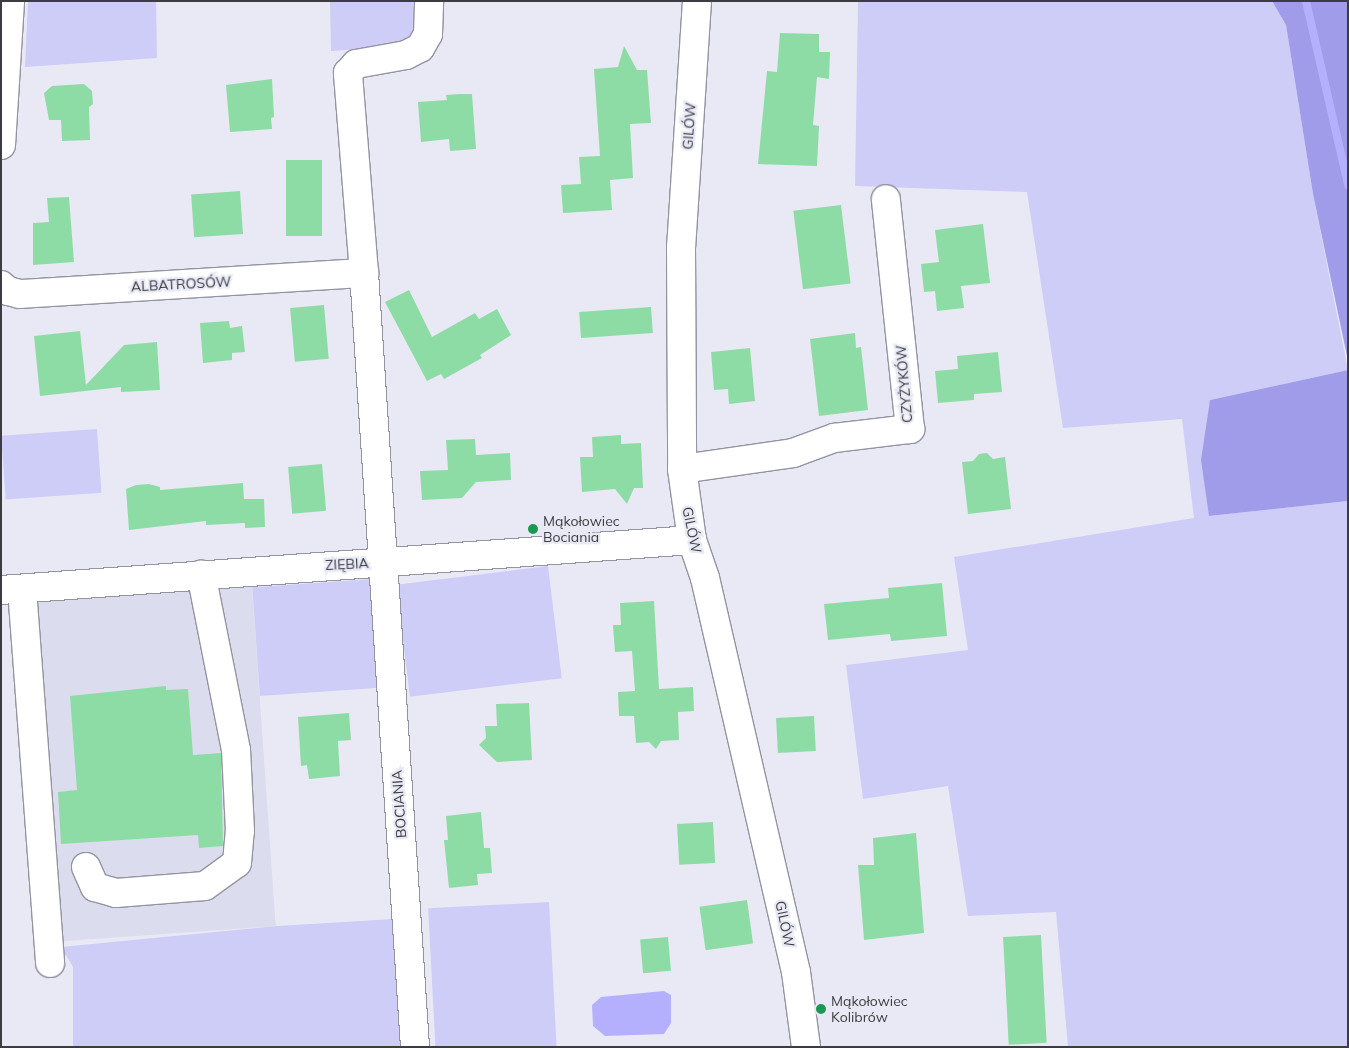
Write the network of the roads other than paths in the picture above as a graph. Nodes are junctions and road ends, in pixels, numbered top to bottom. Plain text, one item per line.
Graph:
1 (10, 1) edge
2 (428, 1) edge
3 (697, 1) edge
4 (1, 145) edge
5 (886, 199) dead end
6 (364, 273) junction
7 (1, 285) edge
8 (682, 469) junction
9 (692, 540) junction
10 (382, 562) junction
11 (201, 574) junction
12 (12, 589) edge
13 (86, 867) dead end
14 (50, 963) dead end
15 (414, 1047) edge
16 (806, 1047) edge

1 - 4 street
2 - 6 street
3 - 8 street, GILÓW
5 - 8 street, CZYŻYKÓW
6 - 7 street, ALBATROSÓW
6 - 10 street
8 - 9 street, GILÓW
9 - 10 street, ZIĘBIA
9 - 16 street, GILÓW
10 - 11 street, ZIĘBIA
10 - 15 street, BOCIANIA
11 - 12 street, ZIĘBIA
11 - 13 street
12 - 14 street

